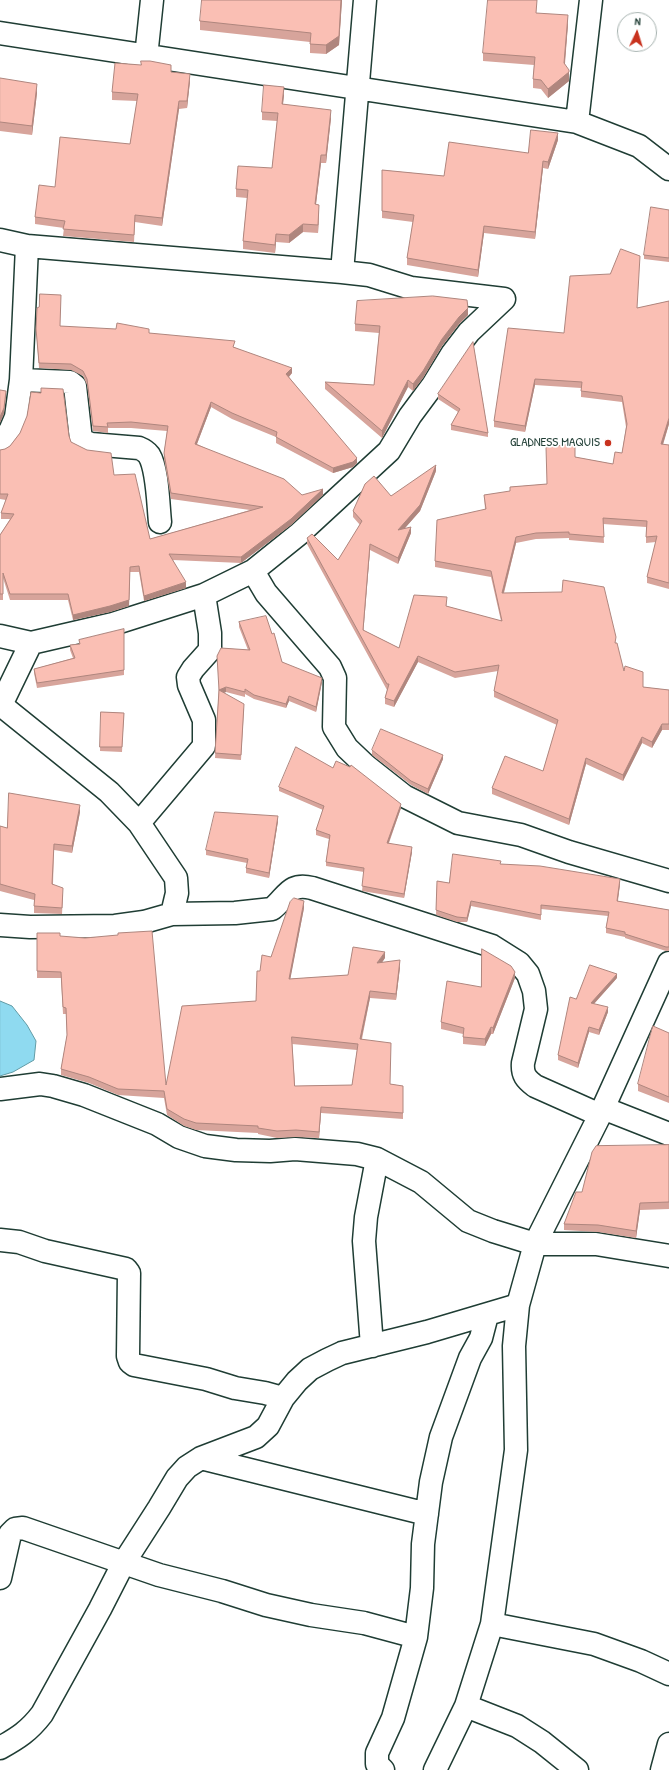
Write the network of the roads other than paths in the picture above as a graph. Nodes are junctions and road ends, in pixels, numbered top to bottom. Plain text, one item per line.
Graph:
1 (152, 0) edge
2 (366, 0) edge
3 (591, 0) edge
4 (0, 33) edge
5 (146, 57) junction
6 (357, 89) junction
7 (577, 122) junction
8 (669, 169) edge
9 (0, 240) edge
10 (27, 246) junction
11 (342, 272) junction
12 (20, 380) junction
13 (0, 443) edge
14 (160, 522) dead end
15 (253, 571) junction
16 (204, 595) junction
17 (0, 636) edge
18 (31, 643) junction
19 (0, 706) edge
20 (139, 823) junction
21 (669, 881) edge
22 (172, 914) junction
23 (0, 925) edge
24 (669, 963) edge
25 (0, 1090) edge
26 (602, 1111) junction
27 (669, 1134) edge
28 (376, 1160) junction
29 (0, 1240) edge
30 (535, 1244) junction
31 (669, 1256) edge
32 (518, 1305) junction
33 (487, 1315) junction
34 (372, 1346) junction
35 (283, 1398) junction
36 (201, 1458) junction
37 (427, 1514) junction
38 (123, 1564) junction
39 (0, 1578) edge
40 (492, 1624) junction
41 (416, 1637) junction
42 (669, 1674) edge
43 (466, 1706) junction
44 (669, 1744) edge
45 (0, 1748) edge
46 (383, 1770) edge
47 (435, 1770) edge
48 (577, 1770) edge
49 (662, 1770) edge

1 - 5 street
2 - 6 street
3 - 7 street
4 - 5 street
5 - 6 street
6 - 7 street
6 - 11 street
7 - 8 street
9 - 10 street
10 - 11 street
10 - 12 street
11 - 15 street
12 - 13 street
12 - 14 street
15 - 16 street
15 - 21 street
16 - 18 street
16 - 20 street
17 - 18 street
18 - 19 street
19 - 20 street
20 - 22 street
22 - 23 street
22 - 26 street
24 - 26 street
25 - 28 street
26 - 27 street
26 - 30 street
28 - 30 street
28 - 34 street
29 - 35 street
30 - 31 street
30 - 32 street
32 - 33 street
32 - 40 street
33 - 34 street
33 - 37 street
34 - 35 street
35 - 36 street
36 - 37 street
36 - 38 street
37 - 41 street
38 - 39 street
38 - 41 street
38 - 45 street
40 - 42 street
40 - 43 street
41 - 46 street
43 - 47 street
43 - 48 street
44 - 49 street

